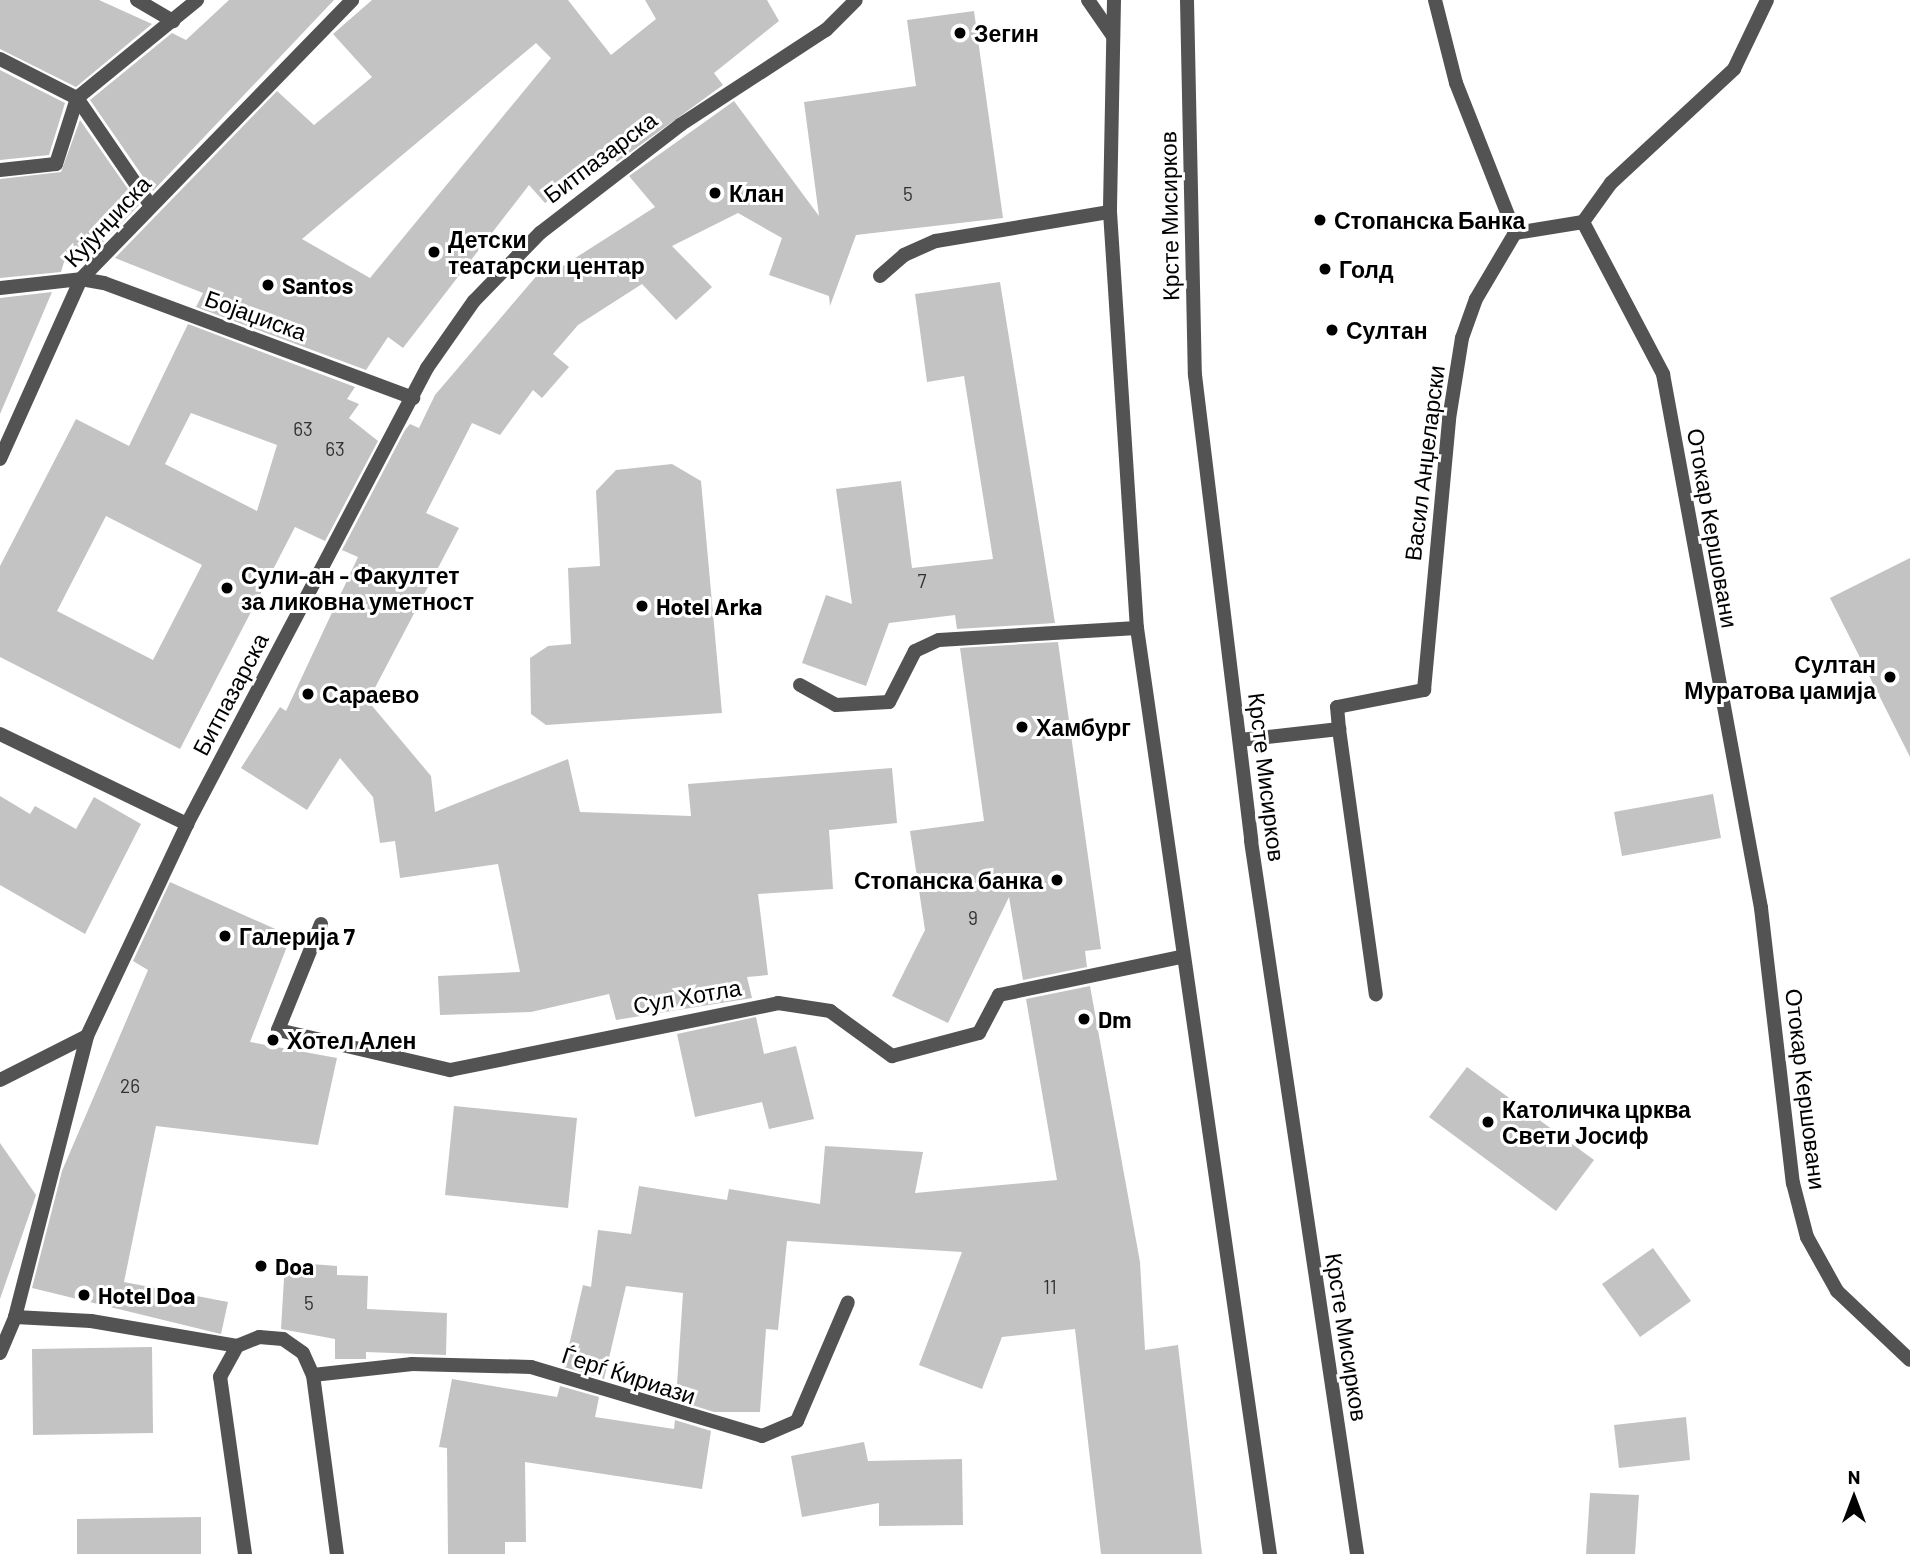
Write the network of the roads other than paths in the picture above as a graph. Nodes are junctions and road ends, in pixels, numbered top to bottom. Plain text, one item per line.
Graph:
1 (137, 0) edge
2 (197, 0) edge
3 (352, 0) edge
4 (856, 0) edge
5 (1088, 0) edge
6 (1114, 0) edge
7 (1187, 0) edge
8 (1435, 0) edge
9 (1766, 0) edge
10 (173, 21) junction
11 (1113, 36) junction
12 (0, 59) edge
13 (77, 98) junction
14 (0, 170) edge
15 (151, 206) junction
16 (1110, 212) junction
17 (1583, 222) junction
18 (1515, 233) junction
19 (880, 276) dead end
20 (81, 279) junction
21 (0, 288) edge
22 (413, 398) junction
23 (0, 459) edge
24 (1137, 628) junction
25 (800, 685) dead end
26 (1339, 729) junction
27 (0, 734) edge
28 (1240, 740) junction
29 (187, 824) junction
30 (321, 924) dead end
31 (1181, 957) junction
32 (1377, 994) dead end
33 (88, 1036) junction
34 (0, 1080) edge
35 (848, 1302) dead end
36 (15, 1317) junction
37 (237, 1346) junction
38 (0, 1353) edge
39 (1910, 1360) edge
40 (313, 1376) junction
41 (245, 1554) edge
42 (337, 1554) edge
43 (1270, 1554) edge
44 (1357, 1554) edge

1 - 10 street
2 - 10 street
3 - 15 street, Кујунџиска
4 - 22 street, Битпазарска
5 - 11 street
6 - 11 street
7 - 28 street, Крсте Мисирков
8 - 18 street
9 - 17 street
10 - 13 street
11 - 16 street
12 - 13 street
13 - 14 street
13 - 15 street
15 - 20 street, Кујунџиска
16 - 19 street
16 - 24 street
17 - 18 street
17 - 39 street, Отокар Кершовани
18 - 26 street, Васил Анџеларски
20 - 21 street
20 - 22 street, Бојаџиска
20 - 23 street, Кујунџиска
22 - 29 street, Битпазарска
24 - 25 street
24 - 31 street
26 - 28 street
26 - 32 street
27 - 29 street
28 - 44 street, Крсте Мисирков
29 - 33 street, Битпазарска
30 - 31 street, Сул Хотла
31 - 43 street
33 - 34 street
33 - 36 street, Битпазарска
35 - 40 street, Ѓерѓ Ќириази
36 - 37 street
36 - 38 street, Битпазарска
37 - 40 street
37 - 41 street
40 - 42 street

